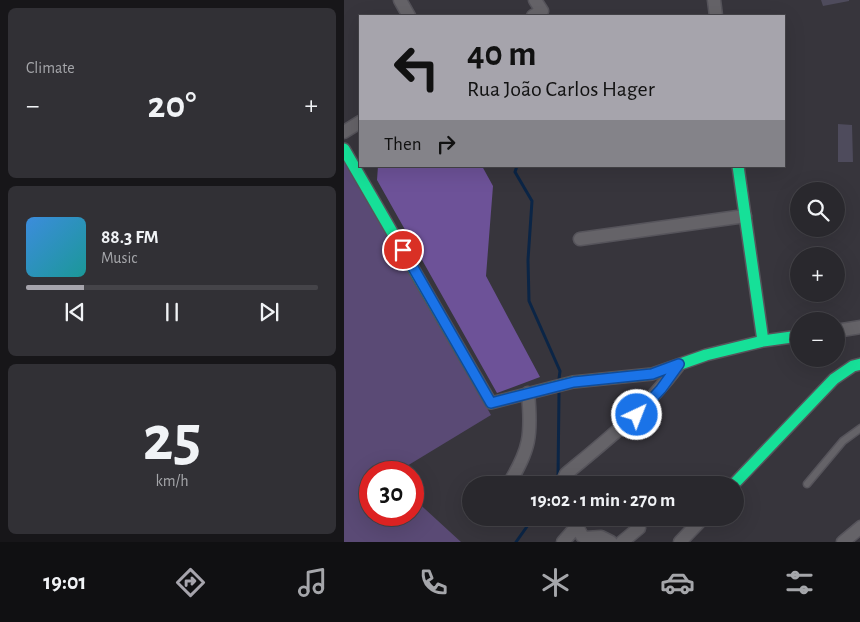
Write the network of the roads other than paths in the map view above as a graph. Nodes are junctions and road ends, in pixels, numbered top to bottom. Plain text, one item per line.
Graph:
1 (400, 0) edge
2 (714, 0) edge
3 (408, 15) edge
4 (716, 15) edge
5 (359, 123) edge
6 (344, 132) edge
7 (344, 149) edge
8 (738, 167) edge
9 (745, 216) junction
10 (580, 239) dead end
11 (860, 328) edge
12 (845, 330) edge
13 (790, 337) edge
14 (763, 340) junction
15 (679, 364) junction
16 (860, 364) edge
17 (528, 394) junction
18 (860, 428) edge
19 (513, 476) edge
20 (565, 476) edge
21 (742, 476) edge
22 (807, 484) dead end
23 (573, 526) edge
24 (577, 526) edge
25 (695, 526) edge
26 (860, 527) edge
27 (639, 528) dead end
28 (563, 542) edge
29 (611, 542) edge
30 (622, 542) edge
31 (680, 542) edge
32 (842, 542) edge

1 - 3 street
2 - 4 street
5 - 6 street
7 - 17 street
8 - 9 street
9 - 10 street
9 - 14 street
11 - 12 street
13 - 14 street
14 - 15 street
15 - 17 street
15 - 20 street
16 - 21 street
17 - 19 street
18 - 22 lane
23 - 28 street
24 - 29 street
25 - 31 street
26 - 32 street
27 - 30 street

